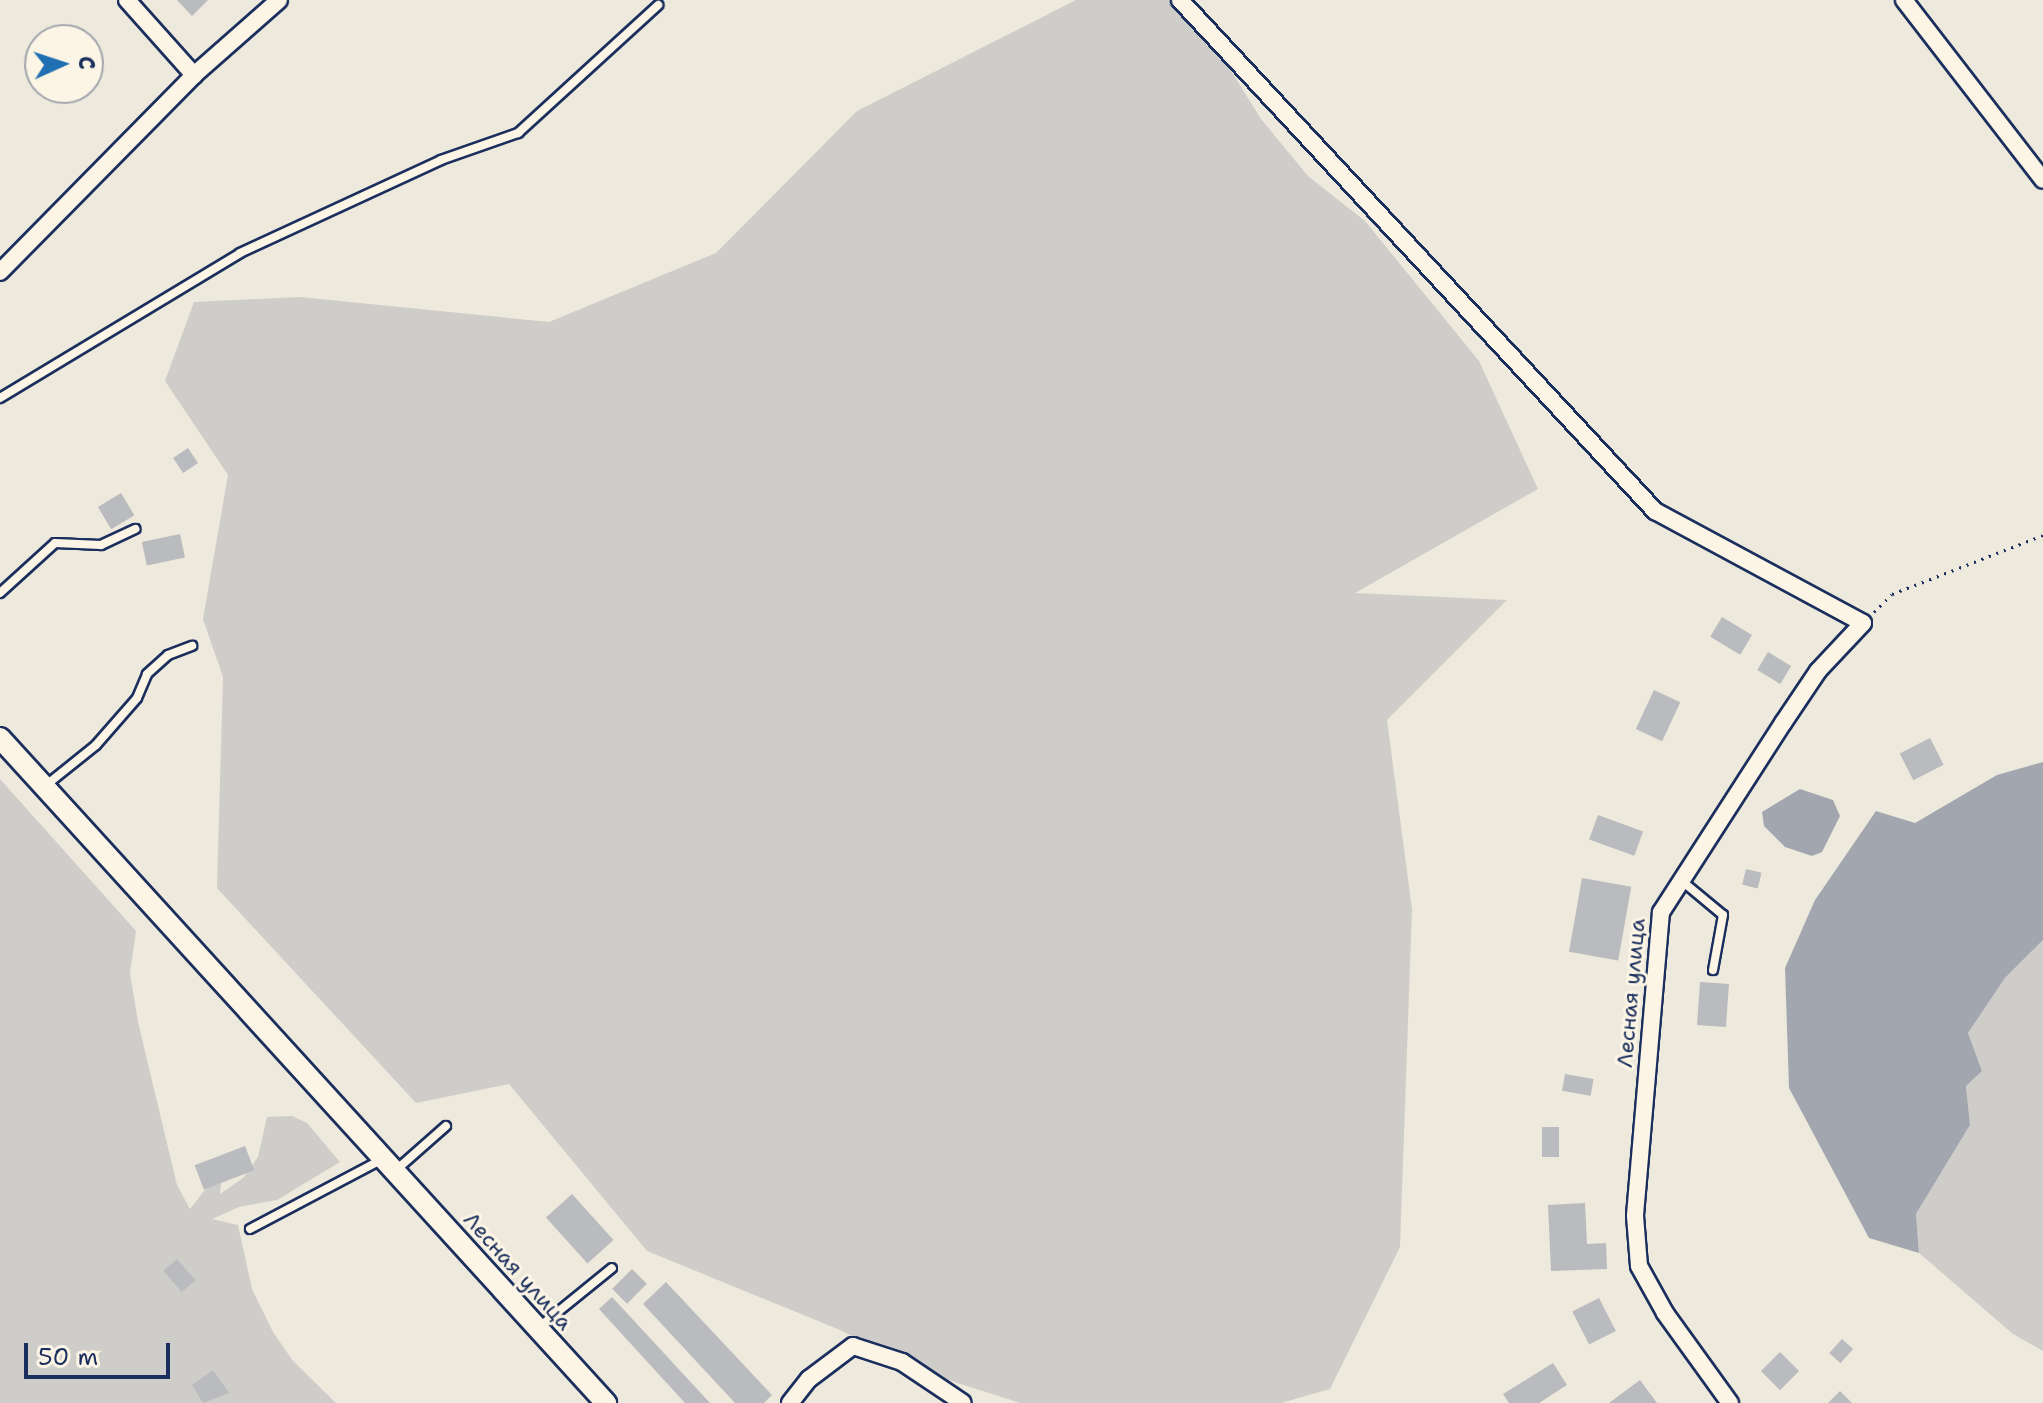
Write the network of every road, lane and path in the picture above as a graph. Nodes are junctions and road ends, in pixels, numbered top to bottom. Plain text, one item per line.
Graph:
1 (127, 0) edge
2 (279, 0) edge
3 (1180, 0) edge
4 (1904, 0) edge
5 (658, 5) dead end
6 (194, 75) junction
7 (2043, 180) edge
8 (0, 272) edge
9 (0, 398) edge
10 (135, 529) dead end
11 (2043, 535) edge
12 (0, 593) edge
13 (1863, 623) junction
14 (192, 646) dead end
15 (0, 738) edge
16 (44, 787) junction
17 (1681, 880) junction
18 (1713, 970) dead end
19 (446, 1126) dead end
20 (389, 1165) junction
21 (250, 1229) dead end
22 (612, 1268) dead end
23 (538, 1328) junction
24 (606, 1403) edge
25 (790, 1403) edge
26 (963, 1403) edge
27 (1730, 1403) edge

1 - 6 street
2 - 6 street
3 - 13 street
4 - 7 street
5 - 9 lane
6 - 8 street
10 - 12 lane
11 - 13 path
13 - 17 street, Лесная улица
14 - 16 lane
15 - 16 street, Лесная улица
16 - 20 street, Лесная улица
17 - 18 lane
17 - 27 street, Лесная улица
19 - 20 lane
20 - 21 lane
20 - 23 street, Лесная улица
22 - 23 lane
23 - 24 street, Лесная улица
25 - 26 street

